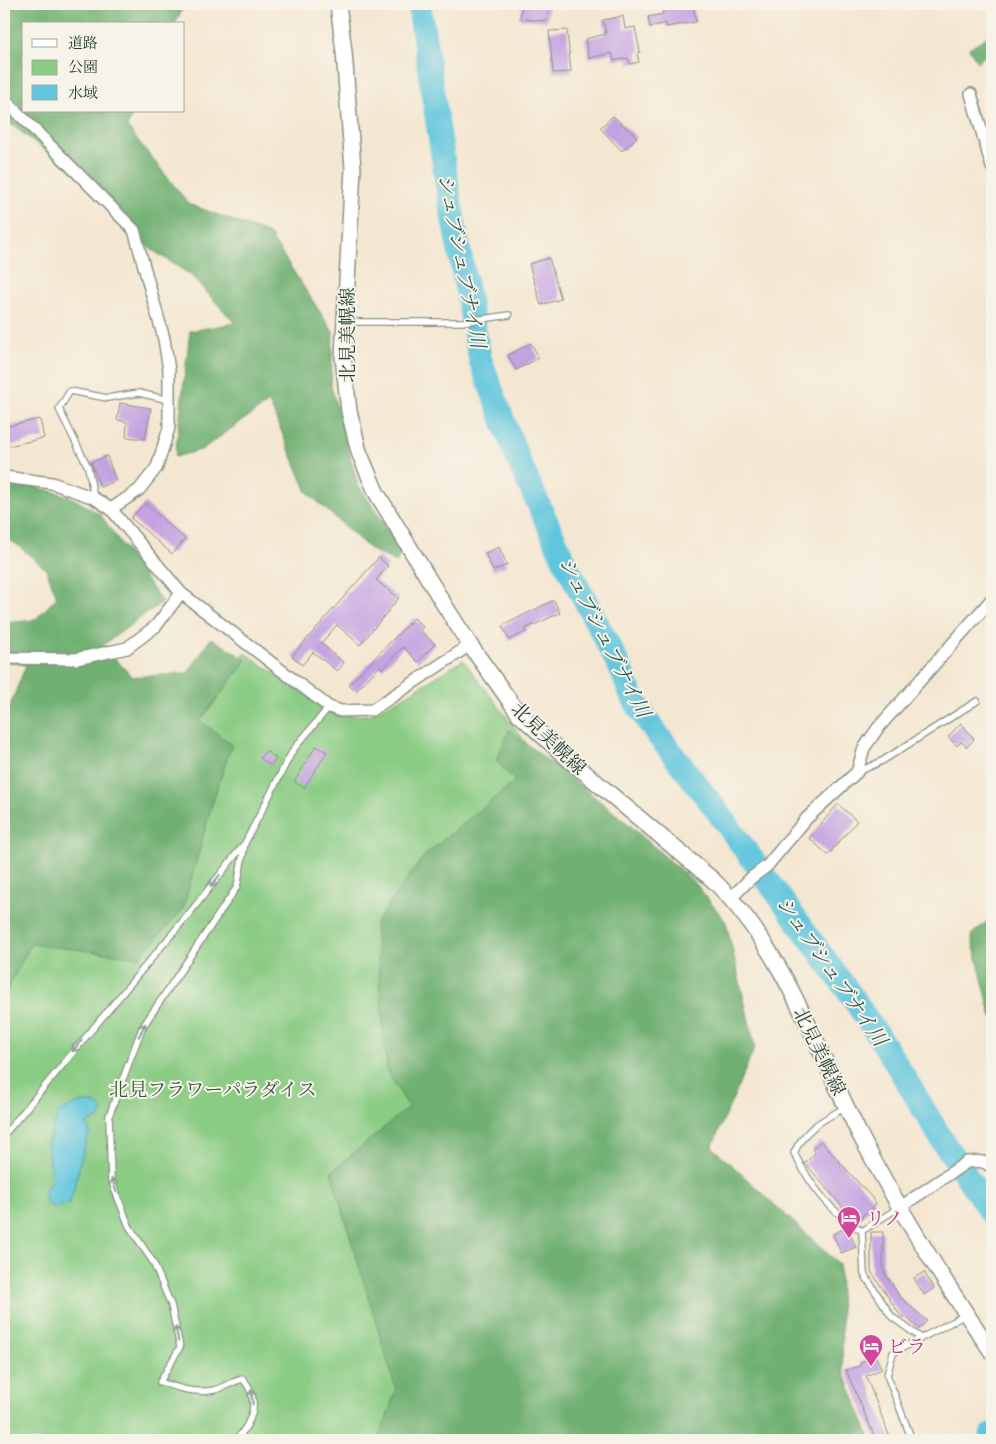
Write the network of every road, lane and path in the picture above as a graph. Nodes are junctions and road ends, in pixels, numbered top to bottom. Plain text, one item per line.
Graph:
1 (338, 4) edge
2 (971, 94) dead end
3 (4, 99) edge
4 (992, 166) edge
5 (509, 315) dead end
6 (345, 322) junction
7 (169, 400) junction
8 (4, 477) edge
9 (94, 498) junction
10 (111, 509) junction
11 (180, 593) junction
12 (992, 598) edge
13 (470, 645) junction
14 (4, 658) edge
15 (977, 701) dead end
16 (329, 707) junction
17 (857, 772) junction
18 (245, 843) junction
19 (731, 898) junction
20 (847, 1106) junction
21 (4, 1135) edge
22 (992, 1168) edge
23 (899, 1208) junction
24 (862, 1231) junction
25 (966, 1314) junction
26 (921, 1338) junction
27 (992, 1352) edge
28 (236, 1440) edge
29 (912, 1440) edge

1 - 6 main road, 北見美幌線
2 - 4 street
3 - 7 street
5 - 6 lane
6 - 13 main road, 北見美幌線
7 - 9 lane
7 - 10 street
8 - 9 street
9 - 10 street
10 - 11 street
11 - 14 street
11 - 16 street
12 - 17 street
13 - 16 street
13 - 19 main road, 北見美幌線
15 - 17 lane
16 - 18 lane
17 - 19 street
18 -> 21 lane
28 -> 18 lane
19 - 20 main road, 北見美幌線
20 - 23 main road, 北見美幌線
20 - 24 lane
22 - 23 street
23 - 24 lane
23 - 25 main road, 北見美幌線
24 - 26 lane
25 - 26 lane
25 - 27 main road, 北見美幌線
26 - 29 lane

